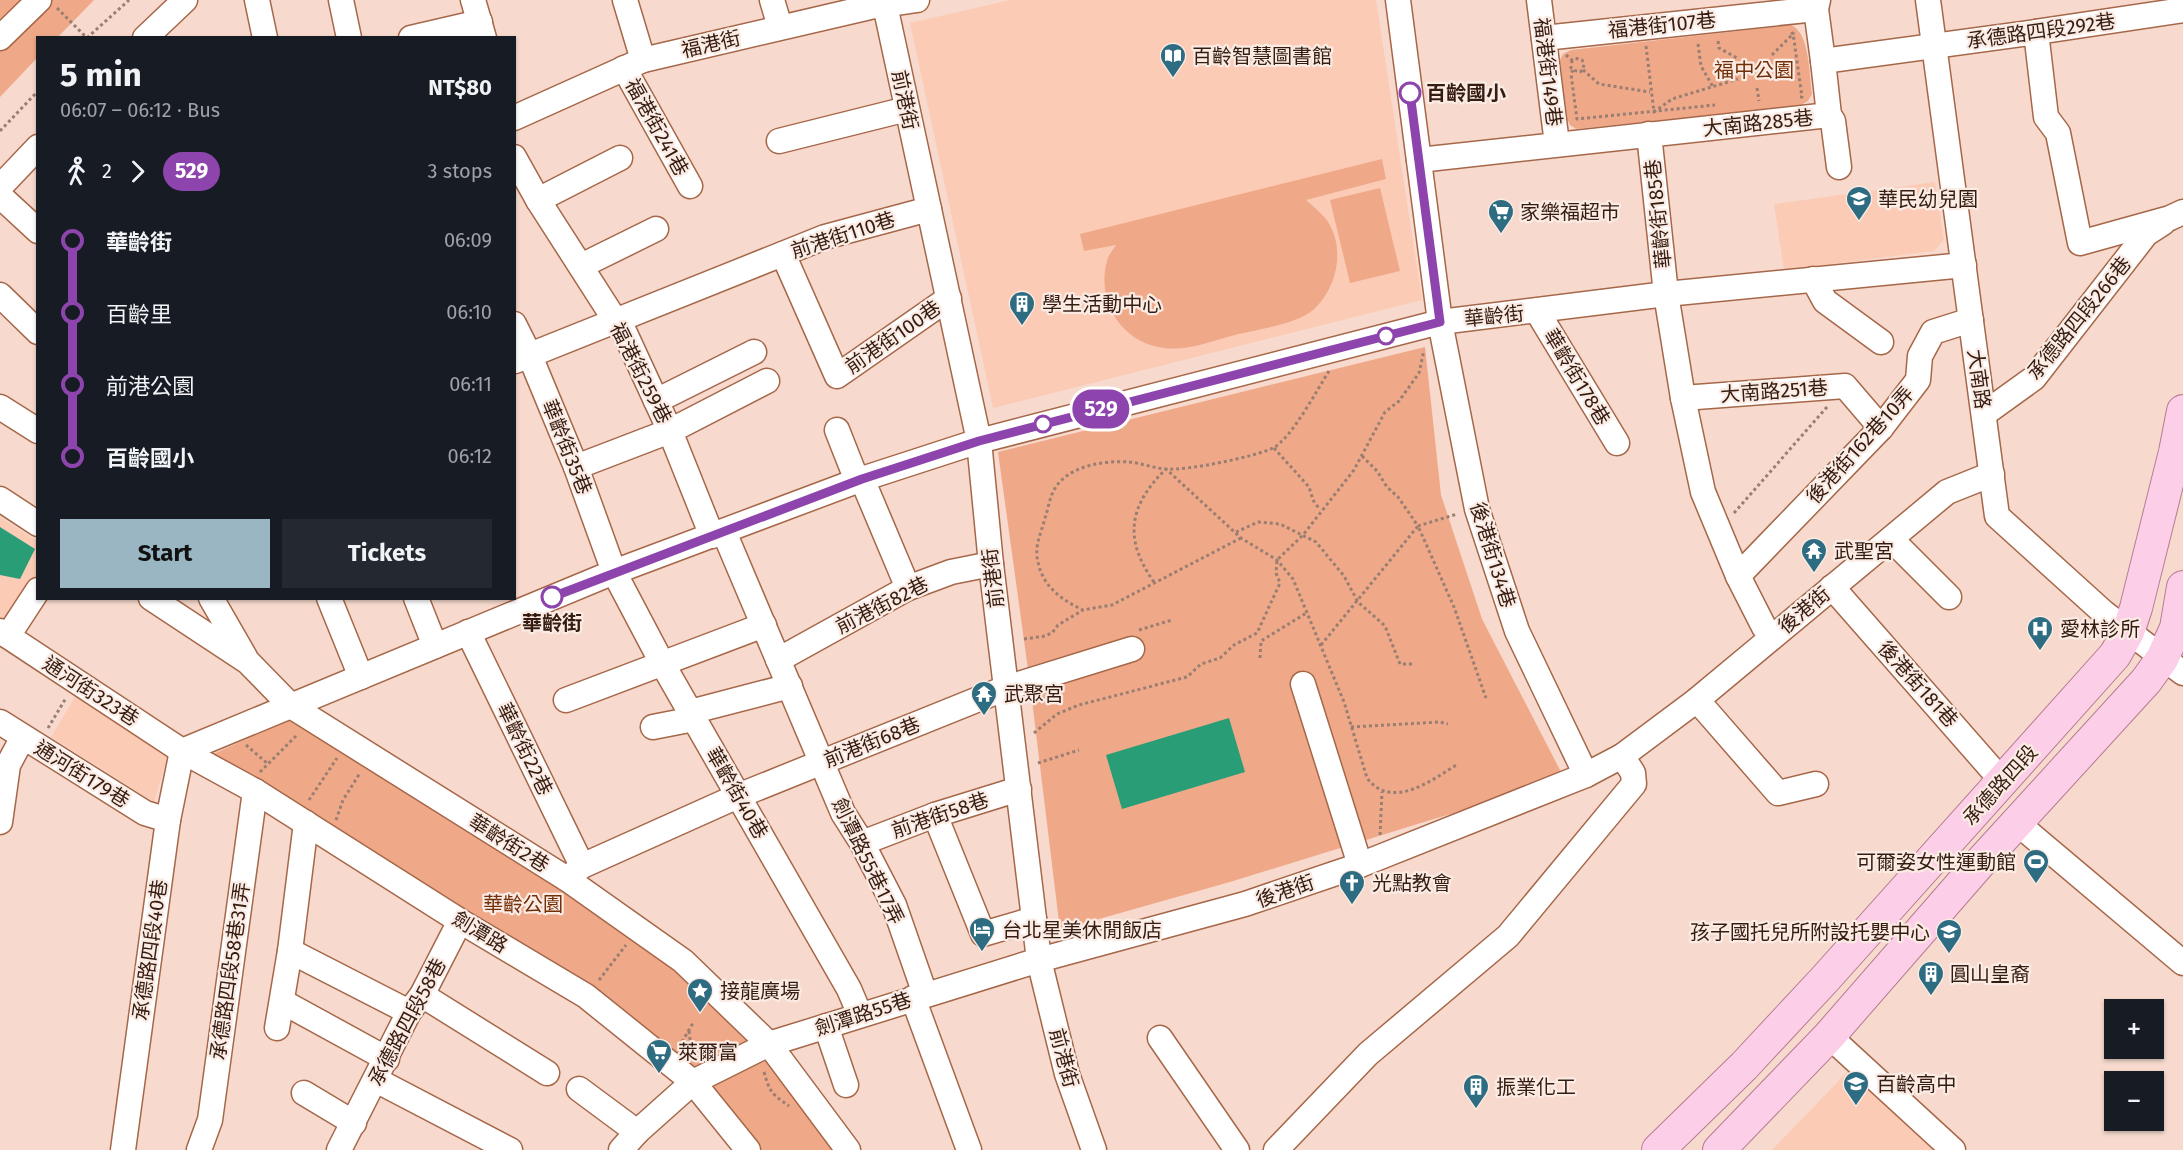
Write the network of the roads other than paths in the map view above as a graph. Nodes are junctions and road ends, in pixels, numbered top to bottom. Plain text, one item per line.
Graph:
1 (185, 0) edge
2 (257, 0) edge
3 (341, 0) edge
4 (625, 0) edge
5 (772, 0) edge
6 (1398, 0) edge
7 (1539, 0) edge
8 (1928, 0) edge
9 (898, 2) edge
10 (48, 4) edge
11 (1817, 4) edge
12 (850, 5) edge
13 (2183, 10) edge
14 (478, 12) edge
15 (1685, 22) edge
16 (780, 27) junction
17 (2036, 32) junction
18 (147, 36) edge
19 (265, 36) edge
20 (349, 36) edge
21 (416, 36) edge
22 (0, 38) edge
23 (1544, 38) junction
24 (1934, 46) junction
25 (1823, 61) junction
26 (634, 64) junction
27 (907, 109) junction
28 (1829, 115) junction
29 (516, 117) edge
30 (1652, 123) junction
31 (779, 141) dead end
32 (1557, 144) junction
33 (36, 149) edge
34 (620, 158) dead end
35 (1419, 160) junction
36 (516, 161) edge
37 (1839, 167) dead end
38 (690, 186) dead end
39 (0, 187) edge
40 (0, 196) edge
41 (538, 200) junction
42 (929, 208) junction
43 (2177, 215) edge
44 (36, 229) edge
45 (656, 229) dead end
46 (783, 254) junction
47 (1964, 264) junction
48 (581, 266) junction
49 (1813, 279) junction
50 (1666, 294) junction
51 (0, 295) edge
52 (949, 298) junction
53 (1537, 311) junction
54 (615, 320) junction
55 (1971, 320) junction
56 (1440, 322) junction
57 (36, 330) edge
58 (516, 333) edge
59 (1881, 342) dead end
60 (754, 352) dead end
61 (522, 359) edge
62 (837, 376) joint
63 (766, 381) dead end
64 (1683, 398) junction
65 (656, 401) junction
66 (0, 407) edge
67 (2183, 411) edge
68 (1984, 414) junction
69 (1881, 428) junction
70 (36, 430) edge
71 (837, 430) dead end
72 (670, 431) junction
73 (979, 441) junction
74 (1617, 443) dead end
75 (576, 466) junction
76 (1992, 474) junction
77 (862, 479) junction
78 (0, 500) edge
79 (36, 523) edge
80 (718, 534) junction
81 (1891, 539) junction
82 (992, 564) junction
83 (614, 572) junction
84 (1738, 576) junction
85 (1832, 587) junction
86 (2183, 587) edge
87 (908, 588) junction
88 (36, 593) edge
89 (1949, 597) dead end
90 (154, 600) edge
91 (212, 600) edge
92 (330, 600) edge
93 (417, 600) edge
94 (507, 606) edge
95 (764, 625) junction
96 (2179, 625) edge
97 (468, 632) junction
98 (2128, 632) junction
99 (4, 634) edge
100 (1772, 637) junction
101 (435, 646) junction
102 (1132, 649) dead end
103 (778, 660) junction
104 (248, 662) junction
105 (662, 663) junction
106 (2172, 666) edge
107 (361, 677) junction
108 (1303, 684) dead end
109 (790, 686) junction
110 (1006, 688) junction
111 (566, 700) dead end
112 (1697, 700) junction
113 (291, 706) junction
114 (692, 715) junction
115 (0, 722) edge
116 (653, 727) dead end
117 (30, 742) junction
118 (182, 751) junction
119 (1622, 756) junction
120 (822, 762) junction
121 (1586, 775) junction
122 (2003, 782) junction
123 (1816, 784) dead end
124 (252, 789) junction
125 (1019, 789) junction
126 (738, 796) junction
127 (306, 813) junction
128 (935, 815) junction
129 (168, 820) junction
130 (0, 822) edge
131 (2017, 824) junction
132 (862, 843) junction
133 (1360, 865) junction
134 (574, 873) junction
135 (1034, 919) junction
136 (460, 921) junction
137 (290, 951) junction
138 (1039, 960) junction
139 (2183, 963) edge
140 (919, 996) junction
141 (283, 1002) junction
142 (416, 1004) junction
143 (860, 1015) junction
144 (826, 1026) junction
145 (277, 1028) dead end
146 (1829, 1036) junction
147 (1160, 1038) dead end
148 (769, 1044) junction
149 (382, 1070) junction
150 (547, 1073) dead end
151 (693, 1073) junction
152 (846, 1085) dead end
153 (579, 1089) dead end
154 (304, 1093) dead end
155 (354, 1123) junction
156 (629, 1141) edge
157 (475, 1142) edge
158 (123, 1150) edge
159 (199, 1150) edge
160 (339, 1150) edge
161 (510, 1150) edge
162 (748, 1150) edge
163 (848, 1150) edge
164 (969, 1150) edge
165 (1094, 1150) edge
166 (1237, 1150) edge
167 (1276, 1150) edge
168 (1658, 1150) edge
169 (1719, 1150) edge
170 (1953, 1150) edge

1 - 18 street
2 - 19 street
3 - 20 street
4 - 26 street, 福港街241巷
5 - 16 street
6 - 35 street, 後港街134巷
7 - 23 street, 福港街149巷
8 - 24 street, 大南路
9 - 12 street, 福港街
9 - 27 street, 前港街
10 - 22 street
11 - 15 street, 福港街107巷
11 - 25 street, 福港街107巷
12 - 16 street, 福港街
13 - 17 street, 承德路四段292巷
14 - 21 street
15 - 23 street, 福港街107巷
16 - 26 street, 福港街
17 - 24 street, 承德路四段292巷
17 - 43 street
23 - 32 street, 福港街149巷
24 - 25 street
24 - 47 street, 大南路
25 - 28 street, 大南路285巷
26 - 29 street, 福港街
26 - 38 street, 福港街241巷
27 - 31 street
27 - 42 street, 前港街
28 - 30 street, 大南路285巷
28 - 37 street
30 - 32 street, 大南路285巷
30 - 50 street, 華齡街185巷
32 - 35 street, 大南路285巷
33 - 39 street
34 - 41 street
35 - 56 street, 後港街134巷
36 - 41 street, 福港街259巷
40 - 44 street
41 - 48 street, 福港街259巷
42 - 46 street, 前港街110巷
42 - 52 street, 前港街
43 - 68 street, 承德路四段266巷
45 - 48 street
46 - 54 street
46 - 62 street, 前港街110巷
47 - 49 street, 華齡街
47 - 55 street, 大南路
48 - 54 street, 福港街259巷
49 - 50 street, 華齡街
49 - 59 street
50 - 53 street, 華齡街
50 - 64 street
51 - 57 street
52 - 62 street, 前港街100巷
52 - 73 street, 前港街
53 - 56 street, 華齡街
53 - 74 street, 華齡街178巷
54 - 61 street
54 - 65 street, 福港街259巷
55 - 68 street, 大南路
55 - 69 street, 後港街162巷10弄
56 - 73 street, 華齡街
56 - 121 street, 後港街134巷
58 - 61 street, 華齡街35巷
60 - 65 street
61 - 75 street, 華齡街35巷
63 - 72 street
64 - 69 street, 大南路251巷
64 - 84 street
65 - 72 street, 福港街259巷
66 - 70 street
67 - 98 main road, 承德路四段
68 - 76 street, 大南路
69 - 84 street, 後港街162巷10弄
71 - 77 street
72 - 75 street
72 - 80 street, 福港街259巷
73 - 77 street, 華齡街
73 - 82 street, 前港街
75 - 83 street, 華齡街35巷
76 - 81 street, 後港街
76 - 98 street, 大南路
77 - 80 street, 華齡街
77 - 87 street
78 - 79 street
80 - 83 street, 華齡街
80 - 95 street, 福港街259巷
81 - 85 street, 後港街
81 - 89 street
82 - 87 street, 前港街82巷
82 - 110 street, 前港街
83 - 94 street, 華齡街
83 - 105 street, 華齡街40巷
84 - 100 street
85 - 100 street, 後港街
85 - 122 street, 後港街181巷
86 - 96 main road, 承德路四段
87 - 103 street, 前港街82巷
88 - 99 street
90 - 104 street
91 - 104 street
92 - 107 street
93 - 101 street
94 - 97 street, 華齡街
95 - 103 street, 福港街259巷
95 - 105 street
96 - 106 main road, 承德路四段
97 - 101 street, 華齡街
97 - 134 street, 華齡街22巷
98 - 106 street, 大南路
98 - 122 main road, 承德路四段
99 - 118 street, 通河街323巷
100 - 112 street, 後港街
101 - 107 street, 華齡街
102 - 110 street, 前港街68巷
103 - 109 street, 劍潭路55巷17弄
104 - 113 street, 華齡街2巷
105 - 111 street
105 - 114 street, 華齡街40巷
106 - 131 main road, 承德路四段
107 - 113 street, 華齡街
108 - 133 street
109 - 114 street
109 - 120 street, 劍潭路55巷17弄
110 - 120 street, 前港街68巷
110 - 125 street, 前港街
112 - 119 street, 後港街
112 - 123 street
113 - 118 street, 華齡街
113 - 134 street, 華齡街2巷
114 - 116 street
114 - 126 street, 華齡街40巷
115 - 117 street, 通河街179巷
117 - 129 street, 通河街179巷
117 - 130 street
118 - 124 street, 劍潭路
118 - 129 street, 承德路四段40巷
119 - 121 street, 後港街
119 - 167 street
120 - 126 street, 前港街68巷
120 - 132 street, 劍潭路55巷17弄
121 - 133 street, 後港街
122 - 168 main road, 承德路四段
124 - 127 street, 劍潭路
124 - 159 street, 承德路四段58巷31弄
125 - 128 street, 前港街58巷
125 - 135 street, 前港街
126 - 134 street, 前港街68巷
126 - 143 street, 華齡街40巷
127 - 136 street, 劍潭路
127 - 137 street
128 - 132 street, 前港街58巷
128 - 135 street
129 - 158 street, 承德路四段40巷
131 - 139 street
131 - 146 main road, 承德路四段
132 - 140 street, 劍潭路55巷17弄
133 - 138 street, 後港街
134 - 148 street, 華齡街2巷
135 - 138 street, 前港街
136 - 142 street, 承德路四段58巷
136 - 151 street, 劍潭路
137 - 141 street
137 - 142 street
138 - 140 street, 劍潭路55巷
138 - 165 street, 前港街
140 - 143 street, 劍潭路55巷
140 - 164 street, 劍潭路55巷17弄
141 - 145 street
141 - 149 street
142 - 149 street, 承德路四段58巷
142 - 150 street
143 - 144 street, 劍潭路55巷
144 - 148 street, 劍潭路55巷
144 - 152 street
146 - 169 main road, 承德路四段
146 - 170 street
147 - 166 street
148 - 151 street, 劍潭路55巷
148 - 163 street, 華齡街2巷
149 - 155 street, 承德路四段58巷
149 - 157 street
151 - 156 street, 劍潭路55巷
151 - 162 street, 劍潭路
153 - 156 street
154 - 155 street
155 - 160 street, 承德路四段58巷
157 - 161 street

